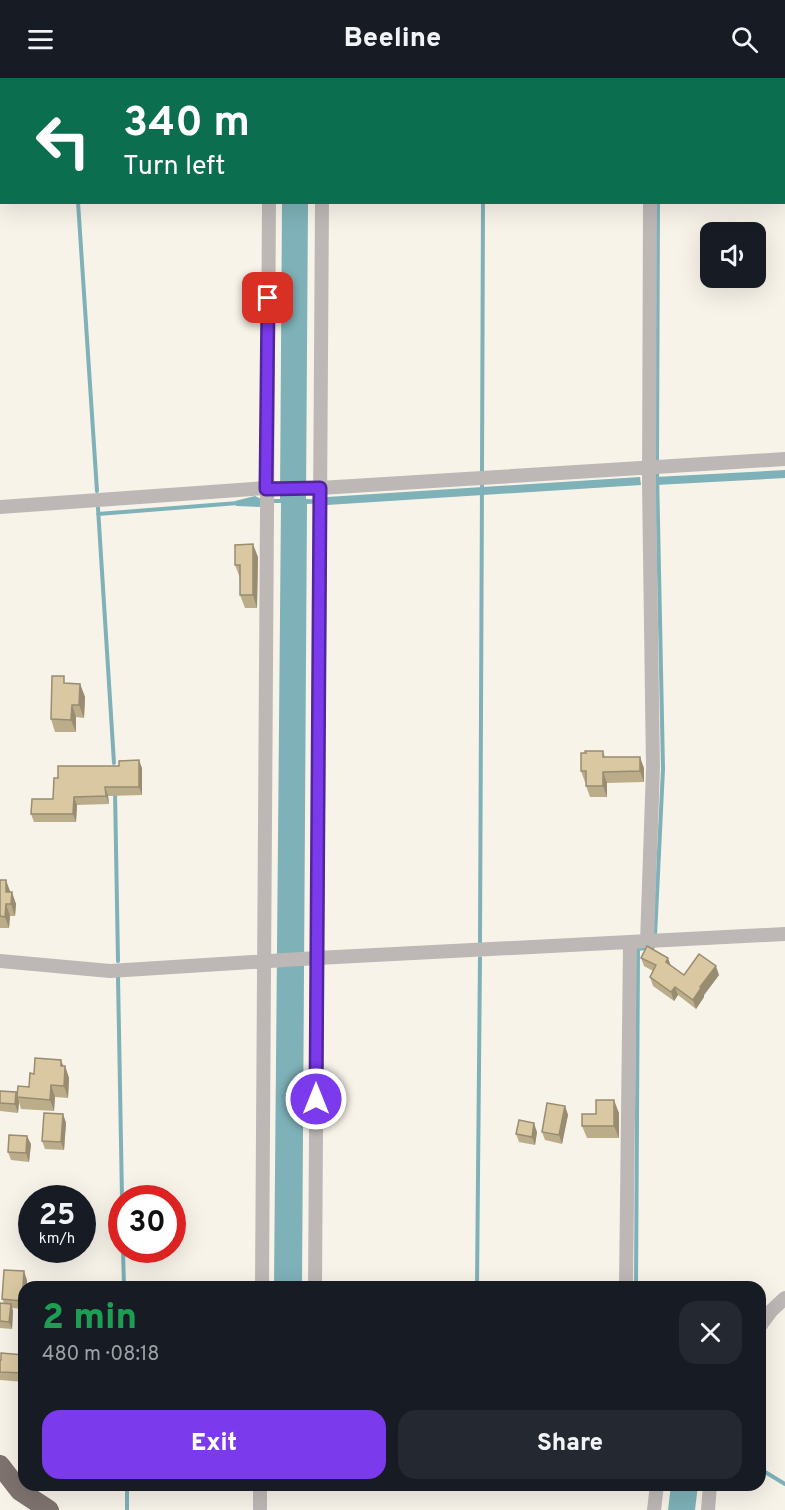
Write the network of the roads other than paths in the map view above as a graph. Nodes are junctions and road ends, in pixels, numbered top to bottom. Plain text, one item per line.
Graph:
1 (269, 204) edge
2 (322, 204) edge
3 (650, 204) edge
4 (785, 459) edge
5 (649, 476) junction
6 (268, 495) junction
7 (318, 495) junction
8 (0, 507) edge
9 (785, 934) edge
10 (647, 942) junction
11 (630, 943) junction
12 (313, 958) junction
13 (269, 961) junction
14 (0, 962) edge
15 (262, 1281) edge
16 (315, 1281) edge
17 (626, 1281) edge
18 (785, 1298) edge
19 (766, 1318) edge
20 (0, 1465) edge
21 (18, 1488) edge
22 (20, 1491) edge
23 (260, 1491) edge
24 (656, 1491) edge
25 (710, 1491) edge
26 (49, 1510) edge
27 (260, 1510) edge
28 (654, 1510) edge
29 (708, 1510) edge

1 - 6 street
2 - 7 street
3 - 5 street
4 - 5 street
5 - 7 street
5 - 10 street
6 - 7 street
6 - 8 street
6 - 13 street
7 - 12 street
9 - 10 street
10 - 11 street
11 - 12 street
11 - 17 street
12 - 13 street
12 - 16 street
13 - 14 street
13 - 15 street
18 - 19 street
20 - 21 highway
22 - 26 highway
23 - 27 street
24 - 28 street
25 - 29 street

